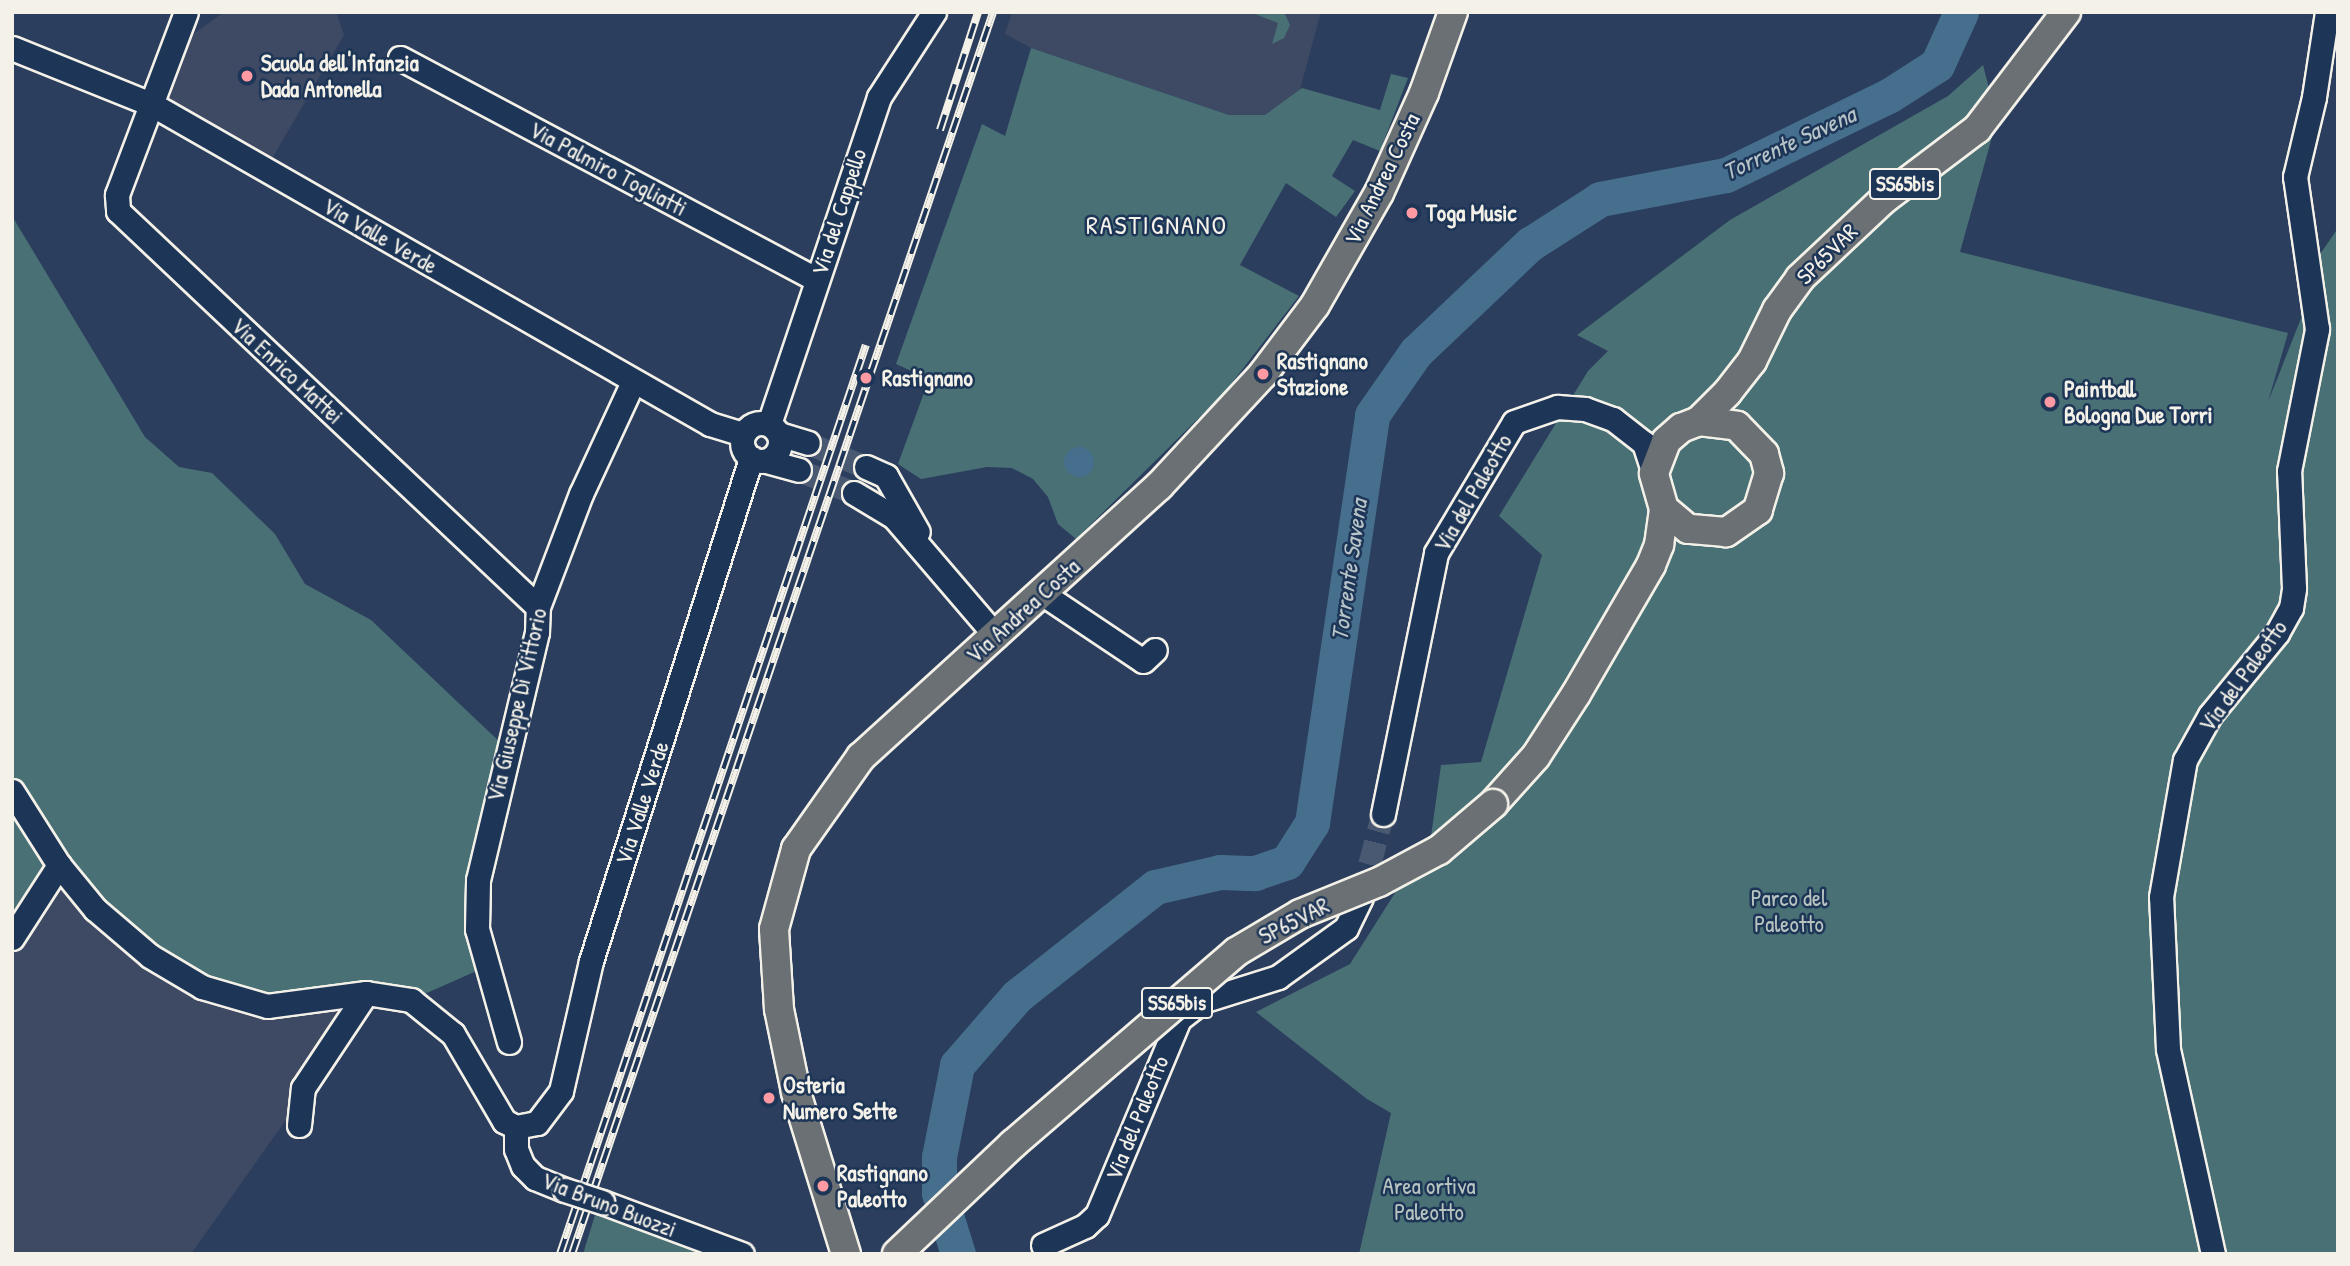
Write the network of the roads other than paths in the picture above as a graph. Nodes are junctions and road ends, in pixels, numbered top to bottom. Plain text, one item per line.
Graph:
1 (934, 12) edge
2 (1453, 12) edge
3 (2066, 12) edge
4 (2327, 12) edge
5 (181, 13) edge
6 (12, 48) edge
7 (400, 58) dead end
8 (153, 105) junction
9 (817, 280) junction
10 (1752, 361) junction
11 (634, 382) junction
12 (1690, 424) junction
13 (774, 429) junction
14 (1634, 432) junction
15 (743, 434) junction
16 (1753, 437) junction
17 (808, 443) tunnel mouth
18 (758, 459) junction
19 (866, 467) tunnel mouth
20 (799, 470) tunnel mouth
21 (1654, 473) junction
22 (854, 493) tunnel mouth
23 (1664, 509) junction
24 (1707, 534) junction
25 (927, 551) junction
26 (1651, 565) junction
27 (1043, 594) junction
28 (538, 607) junction
29 (996, 636) junction
30 (1154, 650) dead end
31 (12, 791) edge
32 (1383, 814) tunnel mouth
33 (59, 865) junction
34 (1361, 897) tunnel mouth
35 (12, 938) edge
36 (366, 993) junction
37 (509, 1042) dead end
38 (299, 1125) dead end
39 (516, 1127) junction
40 (1044, 1245) dead end
41 (742, 1254) edge
42 (846, 1254) edge
43 (897, 1254) edge
44 (2213, 1254) edge

1 - 9 street, Via del Cappello
2 - 27 main road, Via Andrea Costa
3 - 10 main road, SP65VAR / SS65bis
4 - 44 street, Via del Paleotto
5 - 8 street
6 - 8 street, Via Valle Verde
7 - 9 street, Via Palmiro Togliatti
8 - 11 street, Via Valle Verde
8 - 28 street, Via Enrico Mattei
9 - 13 street, Via del Cappello
10 - 12 main road, SS65bis
10 - 16 main road, SS65bis
11 - 15 street, Via Valle Verde
11 - 28 street, Via Giuseppe Di Vittorio
12 - 14 street
12 - 16 main road
12 - 21 main road
13 - 15 street
13 - 17 street
13 - 18 street, Via Valle Verde
14 - 21 street
14 - 32 street, Via del Paleotto
15 - 18 street
16 - 24 main road
18 - 20 street
18 - 39 street, Via Valle Verde
19 - 25 street
21 - 23 main road
22 - 25 street
23 - 24 main road
23 - 26 main road, SS65bis
24 - 26 main road, SS65bis
25 - 29 street
26 - 43 main road, SP65VAR / SS65bis, bridge
27 - 29 main road, Via Andrea Costa
27 - 30 street
28 - 37 street, Via Giuseppe Di Vittorio
29 - 42 main road, Via Andrea Costa
31 - 33 street
33 - 35 street
33 - 36 street
34 - 40 street, Via del Paleotto
36 - 38 street
36 - 39 street
39 - 41 street, Via Bruno Buozzi, bridge

